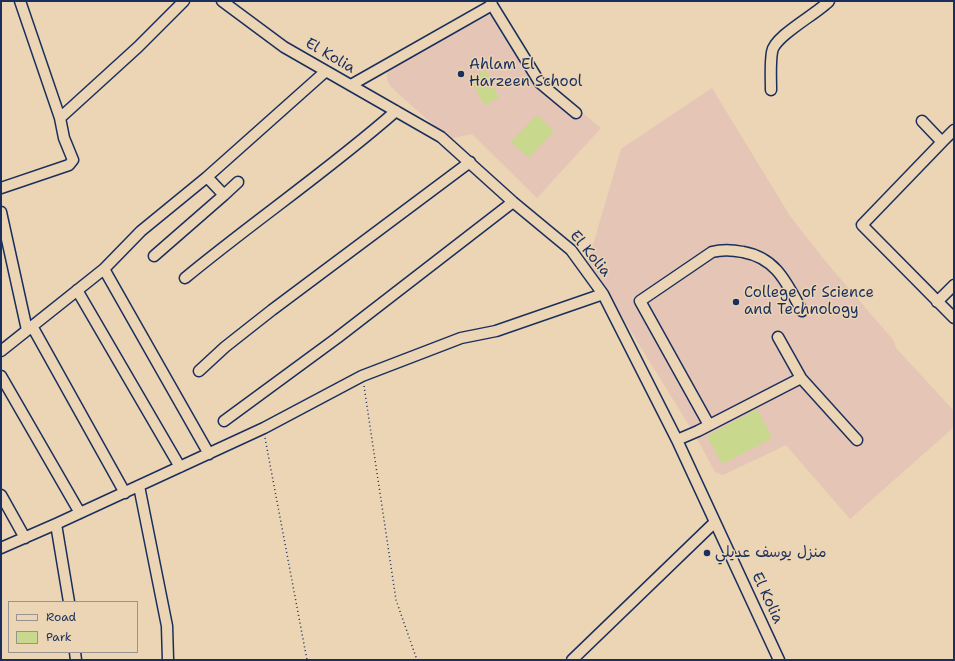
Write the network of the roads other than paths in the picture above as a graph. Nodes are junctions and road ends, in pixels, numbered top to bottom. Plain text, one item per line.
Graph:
1 (20, 1) edge
2 (184, 1) edge
3 (222, 1) edge
4 (829, 1) edge
5 (492, 3) edge
6 (326, 71) junction
7 (351, 85) junction
8 (771, 90) dead end
9 (396, 111) junction
10 (576, 113) dead end
11 (60, 118) junction
12 (922, 121) dead end
13 (954, 130) edge
14 (942, 142) junction
15 (470, 162) junction
16 (208, 177) junction
17 (238, 182) dead end
18 (1, 188) edge
19 (224, 195) junction
20 (513, 202) junction
21 (1, 212) edge
22 (154, 256) dead end
23 (104, 269) junction
24 (185, 278) dead end
25 (954, 285) edge
26 (77, 290) junction
27 (603, 294) junction
28 (937, 302) junction
29 (802, 311) dead end
30 (954, 318) edge
31 (29, 328) junction
32 (778, 337) dead end
33 (1, 351) edge
34 (200, 370) dead end
35 (1, 376) edge
36 (802, 378) junction
37 (224, 420) dead end
38 (709, 425) junction
39 (677, 440) junction
40 (857, 440) dead end
41 (209, 454) junction
42 (180, 467) junction
43 (139, 486) junction
44 (125, 493) junction
45 (1, 495) edge
46 (80, 513) junction
47 (715, 522) junction
48 (56, 524) junction
49 (25, 538) junction
50 (1, 548) edge
51 (69, 601) edge
52 (168, 660) edge
53 (572, 660) edge
54 (779, 660) edge

1 - 11 street
2 - 11 street
3 - 6 street, El Kolia
4 - 8 street
5 - 7 street
5 - 10 street
6 - 7 street, El Kolia
6 - 16 street
7 - 9 street, El Kolia
9 - 15 street, El Kolia
9 - 24 street
11 - 18 street
12 - 14 street
13 - 14 street
14 - 28 street
15 - 20 street, El Kolia
15 - 34 street
16 - 19 street
16 - 23 street
17 - 19 street
19 - 22 street
20 - 27 street, El Kolia
20 - 37 street
21 - 31 street
23 - 26 street
23 - 41 street
25 - 28 street
26 - 31 street
26 - 42 street
27 - 39 street, El Kolia
27 - 41 street
28 - 30 street
29 - 38 street
31 - 33 street
31 - 44 street
32 - 36 street
35 - 46 street
36 - 38 street
36 - 40 street
38 - 39 street
39 - 47 street, El Kolia
41 - 42 street
42 - 43 street
43 - 44 street
43 - 52 street
44 - 46 street
45 - 49 street
46 - 48 street
47 - 53 street
47 - 54 street, El Kolia
48 - 49 street
48 - 51 street
49 - 50 street

